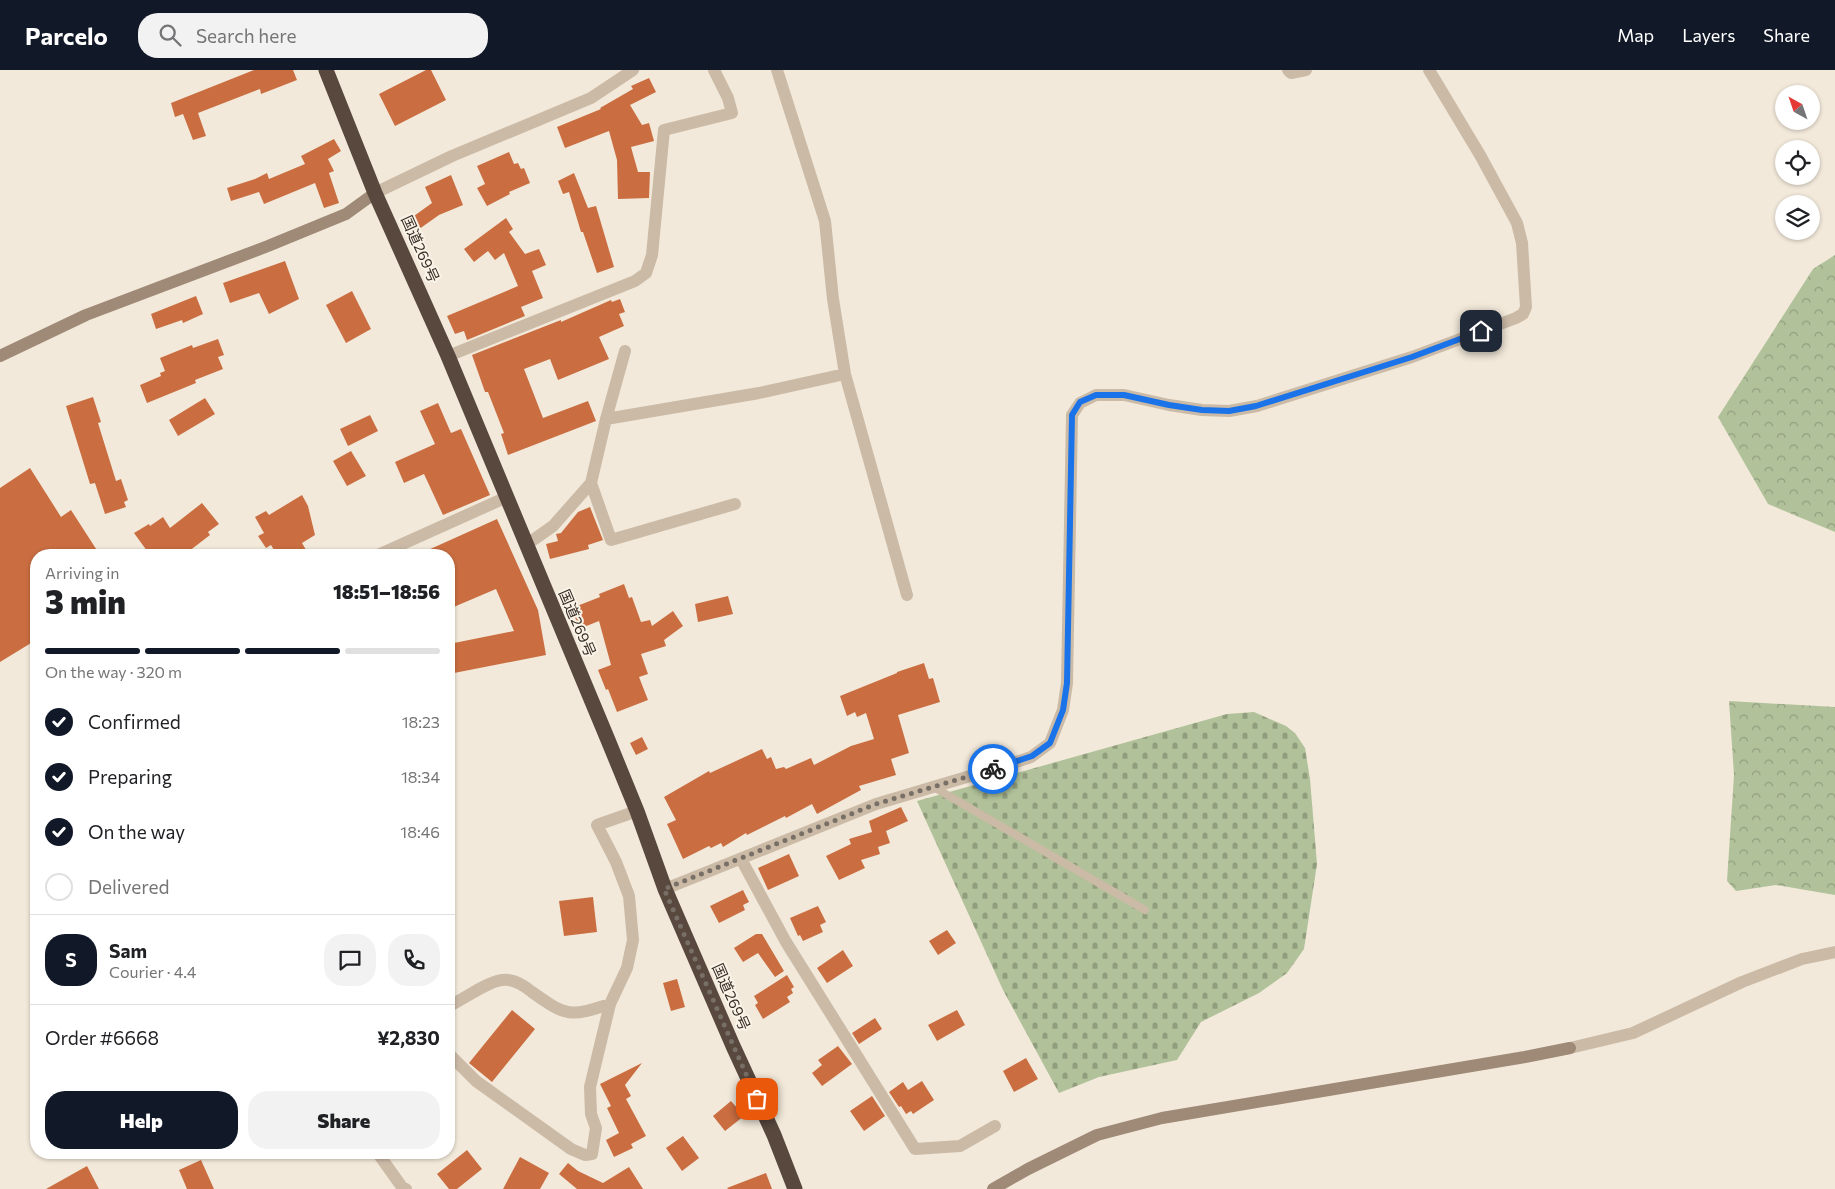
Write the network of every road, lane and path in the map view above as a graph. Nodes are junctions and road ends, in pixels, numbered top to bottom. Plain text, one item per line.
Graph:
1 (326, 70) edge
2 (633, 70) edge
3 (714, 70) edge
4 (777, 70) edge
5 (1288, 70) edge
6 (1306, 70) edge
7 (1429, 70) edge
8 (375, 193) junction
9 (625, 351) dead end
10 (0, 356) edge
11 (448, 356) junction
12 (845, 374) junction
13 (606, 419) junction
14 (591, 484) junction
15 (507, 497) junction
16 (736, 504) dead end
17 (526, 545) junction
18 (391, 549) edge
19 (907, 595) dead end
20 (932, 786) junction
21 (637, 811) junction
22 (741, 859) junction
23 (664, 889) junction
24 (1145, 910) dead end
25 (1835, 952) edge
26 (455, 1004) edge
27 (610, 1004) junction
28 (455, 1060) edge
29 (995, 1126) dead end
30 (382, 1159) edge
31 (406, 1189) edge
32 (795, 1189) edge
33 (993, 1189) edge

1 - 8 highway, 国道269号
2 - 8 street
3 - 11 street
4 - 12 street
5 - 6 street
7 - 20 street
8 - 10 street
8 - 11 highway, 国道269号
9 - 13 street
11 - 15 highway, 国道269号
12 - 13 street
12 - 19 street
13 - 14 street
14 - 16 street
14 - 17 street
15 - 17 highway, 国道269号
15 - 18 street
17 - 21 highway, 国道269号
20 - 22 street
20 - 24 lane
21 - 23 highway, 国道269号
21 - 27 street
22 - 23 street
22 - 29 street
23 - 32 highway, 国道269号
25 - 33 street
26 - 27 street
27 - 28 street
30 - 31 street

